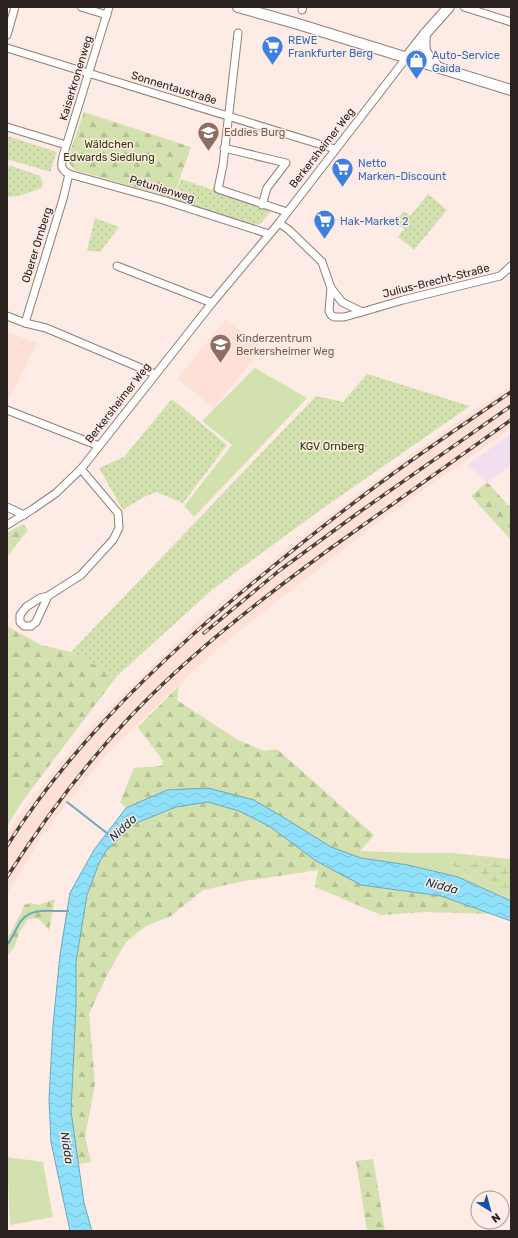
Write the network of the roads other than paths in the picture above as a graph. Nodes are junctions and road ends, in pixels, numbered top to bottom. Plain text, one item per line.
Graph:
1 (16, 7) edge
2 (81, 7) edge
3 (109, 7) edge
4 (239, 7) edge
5 (450, 7) edge
6 (464, 7) edge
7 (107, 15) junction
8 (511, 22) edge
9 (238, 33) dead end
10 (425, 34) junction
11 (7, 35) edge
12 (7, 48) edge
13 (407, 57) junction
14 (437, 66) junction
15 (89, 73) junction
16 (511, 90) edge
17 (228, 116) junction
18 (7, 127) edge
19 (66, 145) junction
20 (224, 148) junction
21 (335, 149) junction
22 (68, 174) junction
23 (262, 205) junction
24 (287, 212) junction
25 (279, 223) junction
26 (269, 234) junction
27 (117, 266) dead end
28 (511, 266) edge
29 (331, 288) junction
30 (212, 303) junction
31 (362, 312) junction
32 (7, 316) edge
33 (25, 323) junction
34 (155, 374) junction
35 (7, 410) edge
36 (99, 446) junction
37 (81, 469) junction
38 (7, 507) edge
39 (24, 515) junction
40 (7, 525) edge
41 (48, 596) junction

1 - 11 street
2 - 7 street
3 - 7 street, Kaiserkronenweg
4 - 13 street
5 - 10 street, Berkersheimer Weg
6 - 8 street
7 - 15 street, Kaiserkronenweg
9 - 17 street
10 - 13 street, Berkersheimer Weg
10 - 14 street
12 - 15 street, Sonnentaustraße
13 - 14 street
13 - 21 street, Berkersheimer Weg
14 - 16 street
15 - 17 street, Sonnentaustraße
15 - 19 street, Kaiserkronenweg
17 - 20 street
17 - 21 street, Sonnentaustraße
18 - 19 street
19 - 22 street, Kaiserkronenweg
20 - 23 street
20 - 23 street
21 - 24 street, Berkersheimer Weg
22 - 26 street, Petunienweg
22 - 33 street, Oberer Ornberg
23 - 24 street
24 - 25 street, Berkersheimer Weg
25 - 26 street, Berkersheimer Weg
25 - 29 street, Julius-Brecht-Straße
26 - 30 street, Berkersheimer Weg
27 - 30 street
28 - 31 street, Julius-Brecht-Straße
29 - 31 street, Julius-Brecht-Straße
29 - 31 street, Julius-Brecht-Straße
30 - 34 street, Berkersheimer Weg
32 - 33 street
33 - 34 street
34 - 36 street, Berkersheimer Weg
35 - 36 street
36 - 37 street, Berkersheimer Weg
37 - 39 street, Berkersheimer Weg
37 - 41 street
38 - 39 street
39 - 40 street, Berkersheimer Weg
41 - 41 street

